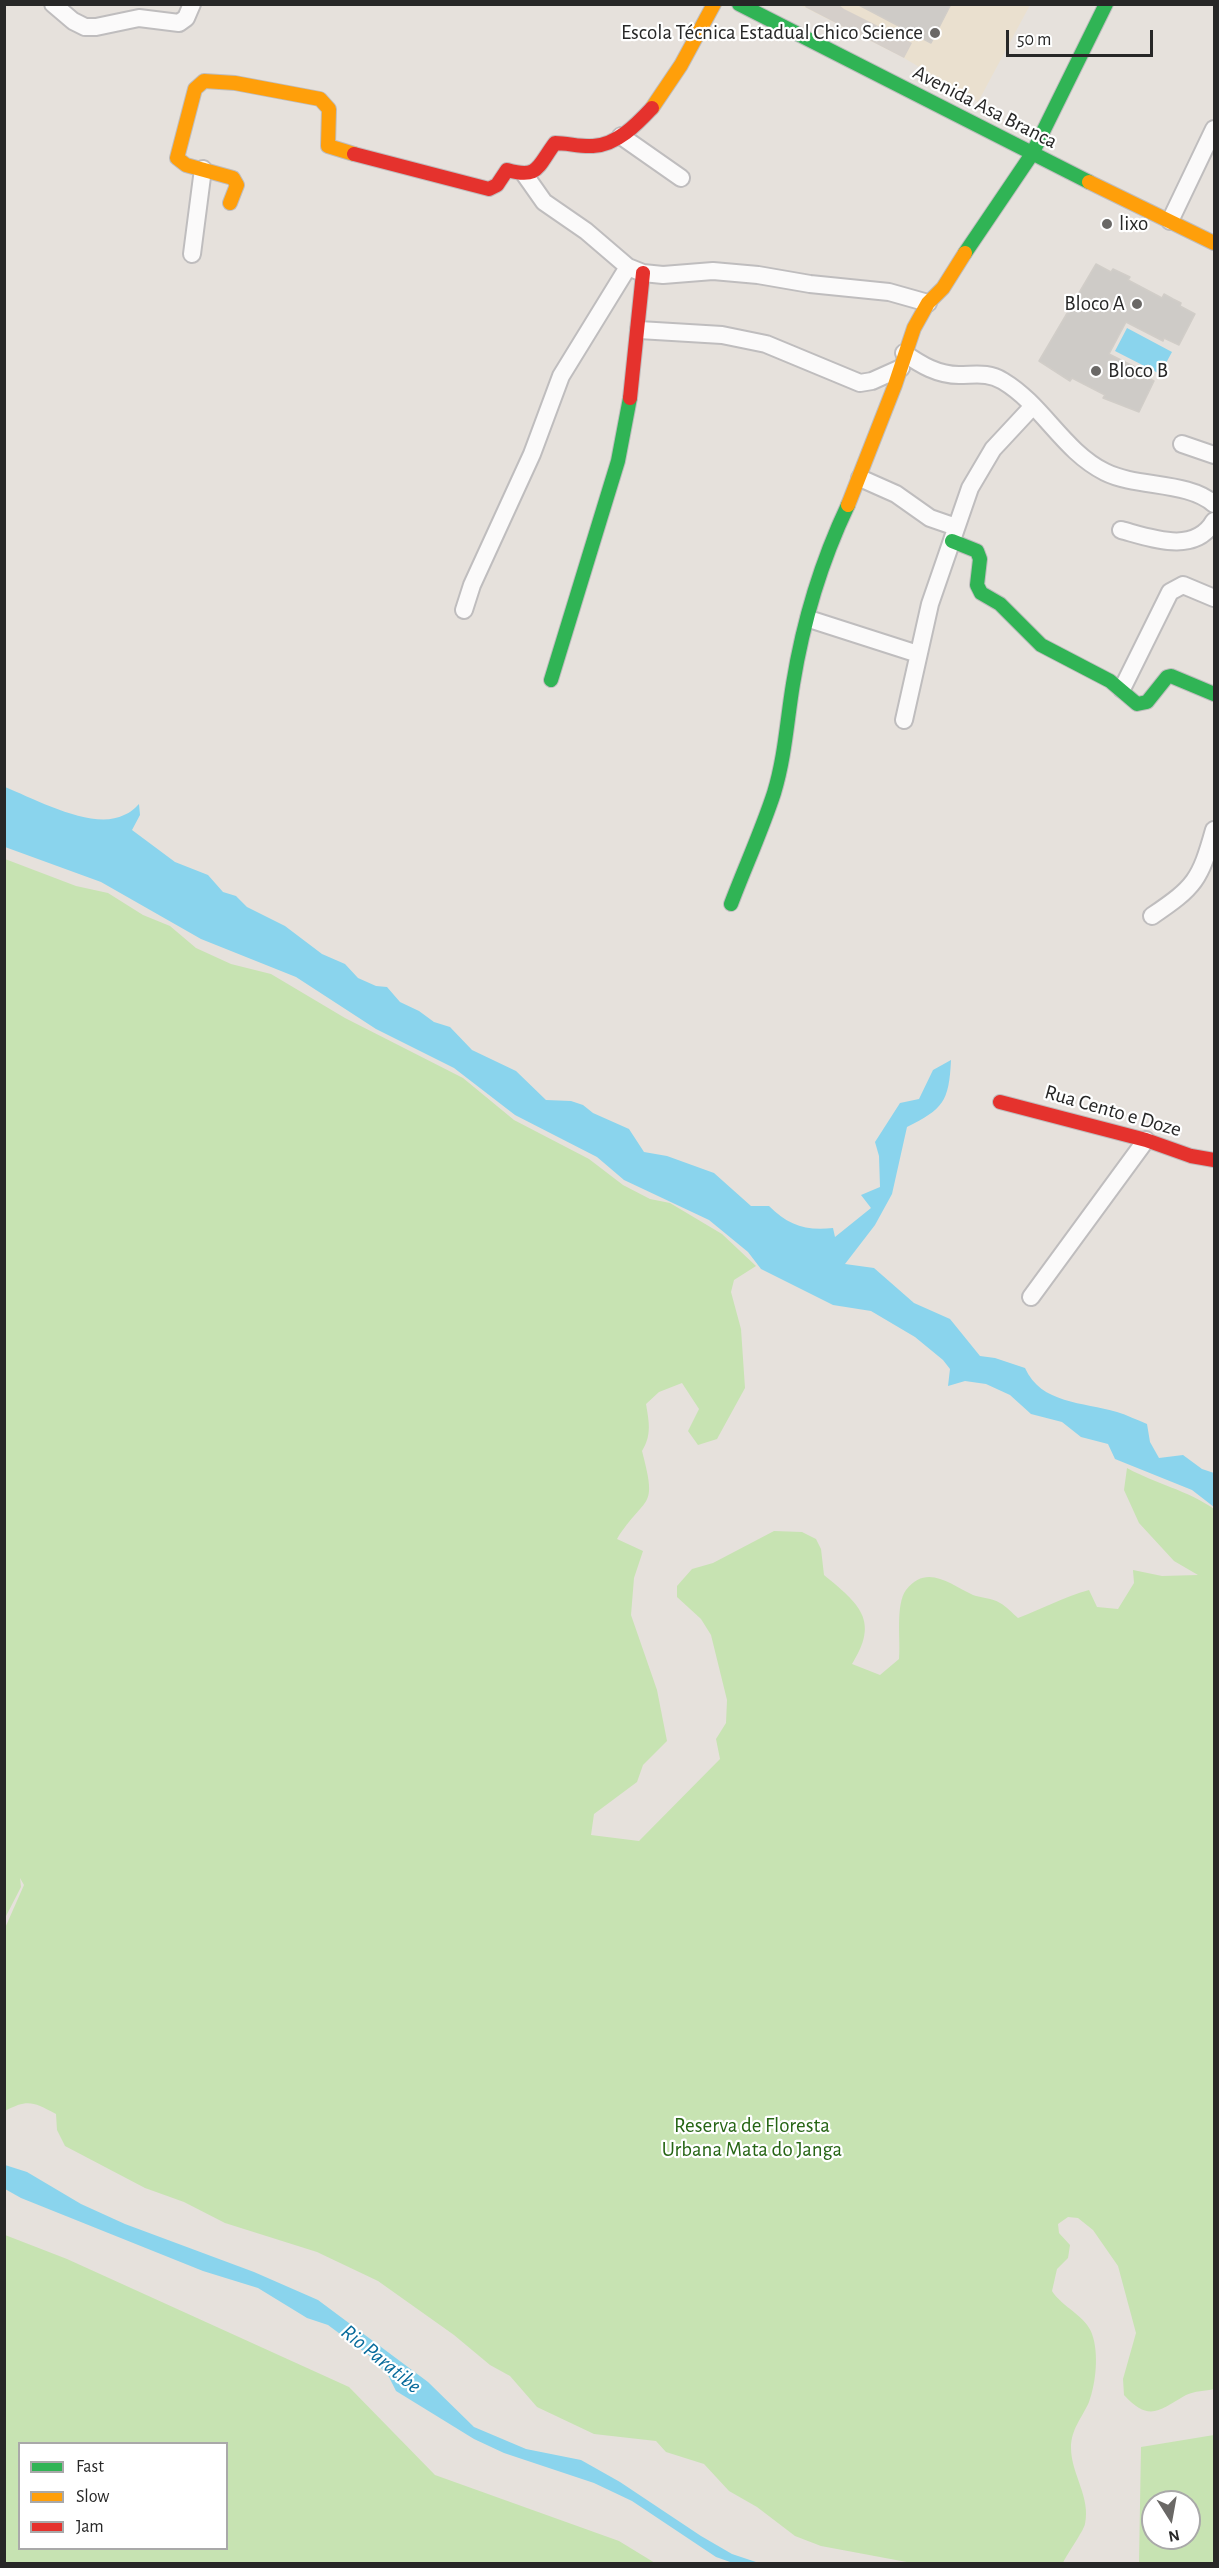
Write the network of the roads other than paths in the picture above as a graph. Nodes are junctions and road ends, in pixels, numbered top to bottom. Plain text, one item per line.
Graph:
1 (53, 4) edge
2 (192, 4) edge
3 (714, 4) edge
4 (739, 4) edge
5 (1106, 4) edge
6 (1215, 129) edge
7 (621, 136) junction
8 (1032, 154) junction
9 (203, 169) junction
10 (525, 175) junction
11 (681, 178) dead end
12 (230, 203) dead end
13 (1170, 221) junction
14 (1215, 243) edge
15 (192, 254) dead end
16 (636, 270) junction
17 (928, 303) junction
18 (639, 330) junction
19 (903, 361) junction
20 (1033, 406) junction
21 (1182, 444) dead end
22 (1215, 455) edge
23 (860, 478) junction
24 (1215, 504) edge
25 (1215, 521) edge
26 (1121, 530) dead end
27 (954, 534) junction
28 (1215, 598) edge
29 (464, 610) dead end
30 (809, 619) junction
31 (918, 654) junction
32 (551, 680) dead end
33 (1122, 689) junction
34 (1215, 694) edge
35 (904, 720) dead end
36 (1215, 830) edge
37 (731, 904) dead end
38 (1152, 916) dead end
39 (1000, 1102) dead end
40 (1146, 1140) junction
41 (1215, 1160) edge
42 (1031, 1297) dead end

1 - 2 street
3 - 7 street
4 - 8 street, Avenida Asa Branca
5 - 8 street
6 - 13 street
7 - 10 street
7 - 11 street
8 - 13 street, Avenida Asa Branca
8 - 17 street
9 - 10 street
9 - 12 street
9 - 15 street
10 - 16 street
13 - 14 street, Avenida Asa Branca
16 - 17 street
16 - 18 street
16 - 29 street
17 - 19 street
18 - 19 street
18 - 32 street
19 - 20 street
19 - 23 street
20 - 24 street
20 - 27 street
21 - 22 street
23 - 27 street
23 - 30 street
25 - 26 street
27 - 31 street
27 - 33 street
28 - 33 street
30 - 31 street
30 - 37 street
31 - 35 street
33 - 34 street
36 - 38 street
39 - 40 street, Rua Cento e Doze
40 - 41 street, Rua Cento e Doze
40 - 42 street

